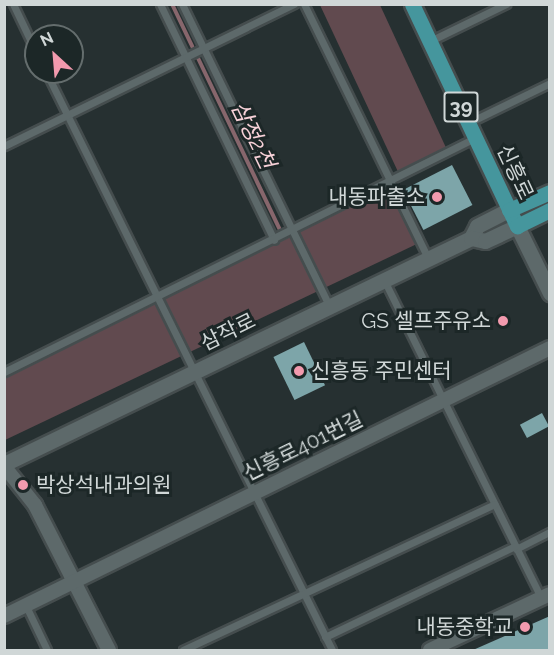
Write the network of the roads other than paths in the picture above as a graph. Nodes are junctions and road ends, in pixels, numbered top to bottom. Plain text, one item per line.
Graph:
1 (13, 4) edge
2 (160, 4) edge
3 (182, 4) edge
4 (294, 4) edge
5 (304, 4) edge
6 (412, 4) edge
7 (506, 4) edge
8 (24, 27) edge
9 (429, 41) junction
10 (203, 48) junction
11 (185, 56) junction
12 (549, 83) edge
13 (52, 84) edge
14 (67, 115) junction
15 (468, 123) junction
16 (475, 138) junction
17 (4, 146) edge
18 (391, 181) junction
19 (549, 192) edge
20 (509, 210) junction
21 (549, 210) edge
22 (517, 226) junction
23 (293, 230) junction
24 (471, 238) junction
25 (274, 240) junction
26 (428, 258) junction
27 (384, 280) junction
28 (549, 292) edge
29 (156, 300) junction
30 (329, 306) junction
31 (549, 348) edge
32 (4, 372) edge
33 (191, 374) junction
34 (443, 401) junction
35 (4, 465) edge
36 (251, 495) junction
37 (494, 504) junction
38 (549, 532) edge
39 (515, 547) junction
40 (74, 582) junction
41 (303, 594) junction
42 (545, 596) edge
43 (26, 606) junction
44 (4, 616) edge
45 (325, 637) junction
46 (46, 651) edge
47 (109, 651) edge
48 (183, 651) edge
49 (332, 651) edge
50 (430, 651) edge

1 - 8 lane
2 - 11 lane
3 - 10 lane
4 - 10 lane
5 - 18 lane
6 - 9 main road, 신흥로 / 39
7 - 9 lane
9 - 15 main road, 신흥로 / 39
10 - 11 lane
10 - 23 lane
11 - 14 lane
11 - 25 lane
12 - 15 lane
13 - 14 lane
14 - 17 lane
14 - 29 lane
15 - 16 main road, 신흥로 / 39
16 - 18 lane
16 - 20 main road, 신흥로 / 39
18 - 23 lane
18 - 26 lane
19 - 20 main road, 삼작로
20 - 22 main road, 신흥로 / 39
20 - 24 street, 삼작로
21 - 22 main road, 삼작로
22 - 24 street, 삼작로
22 - 28 street, 신흥로
23 - 25 lane
23 - 30 lane
24 - 26 street, 삼작로
25 - 29 lane
26 - 27 street, 삼작로
27 - 30 street, 삼작로
27 - 34 lane
29 - 32 lane
29 - 33 lane
30 - 33 street, 삼작로
31 - 34 street, 신흥로401번길
33 - 35 street, 삼작로
33 - 36 lane
34 - 36 street, 신흥로401번길
34 - 37 lane
35 - 40 street
36 - 40 street, 신흥로401번길
36 - 41 lane
37 - 39 lane
37 - 41 lane
38 - 39 lane
39 - 42 lane
39 - 45 lane
40 - 43 street, 신흥로401번길
40 - 47 street
41 - 45 lane
41 - 48 lane
42 - 50 street
43 - 44 street, 신흥로401번길
43 - 46 lane
45 - 49 lane

